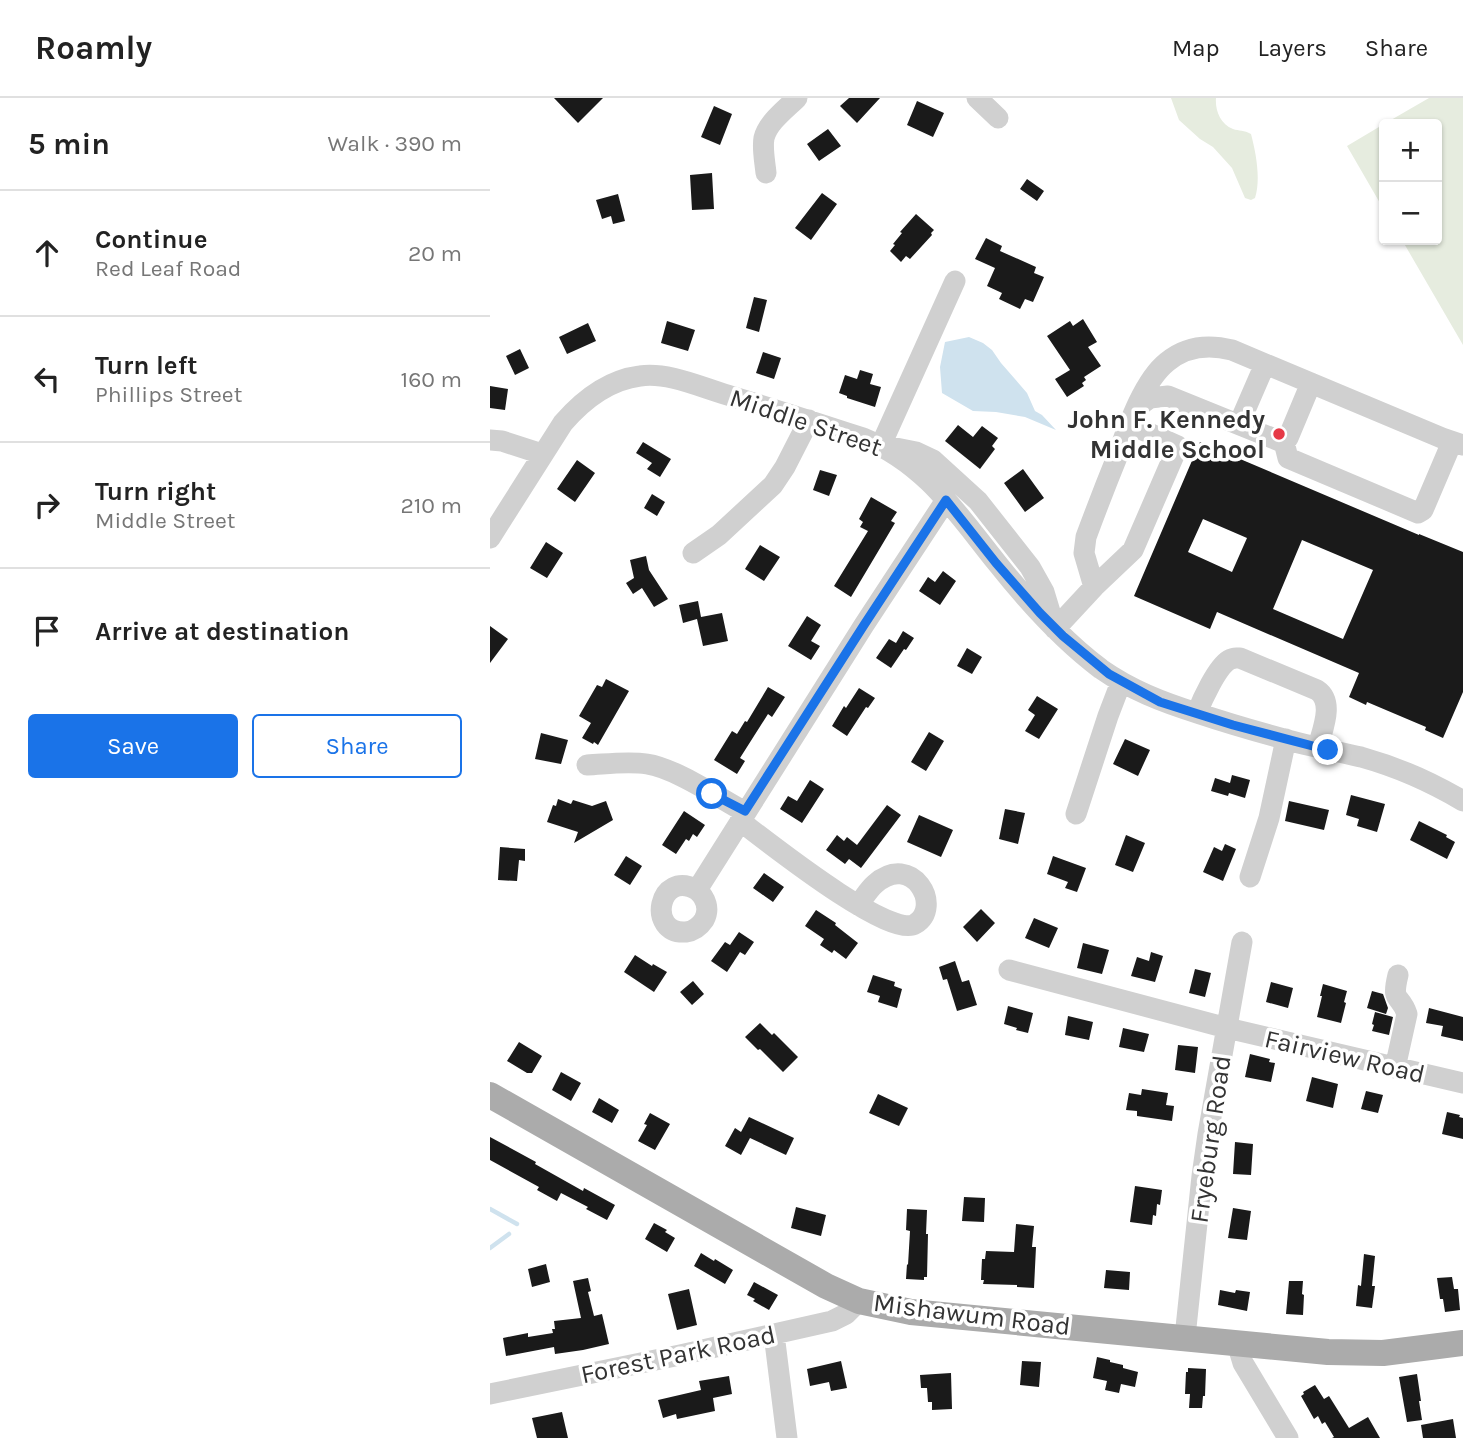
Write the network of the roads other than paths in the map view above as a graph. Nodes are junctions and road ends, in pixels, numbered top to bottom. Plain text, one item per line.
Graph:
1 (797, 98) edge
2 (977, 98) edge
3 (998, 118) dead end
4 (766, 173) dead end
5 (955, 281) dead end
6 (1265, 364) junction
7 (1311, 383) junction
8 (1132, 416) junction
9 (809, 421) junction
10 (1239, 424) junction
11 (490, 440) edge
12 (1284, 442) junction
13 (1457, 443) edge
14 (881, 445) junction
15 (542, 454) junction
16 (946, 500) junction
17 (490, 538) edge
18 (693, 553) dead end
19 (1094, 587) junction
20 (1055, 629) junction
21 (1121, 682) junction
22 (1197, 713) junction
23 (1286, 739) junction
24 (1318, 747) junction
25 (587, 765) dead end
26 (1463, 801) edge
27 (1076, 814) dead end
28 (742, 816) junction
29 (1250, 877) dead end
30 (697, 890) dead end
31 (858, 905) dead end
32 (1242, 942) dead end
33 (1009, 970) dead end
34 (1398, 975) dead end
35 (1227, 1028) junction
36 (1395, 1068) junction
37 (1463, 1083) edge
38 (490, 1095) edge
39 (859, 1301) junction
40 (774, 1334) junction
41 (1185, 1337) junction
42 (1241, 1343) junction
43 (1463, 1343) edge
44 (490, 1394) edge
45 (787, 1438) edge
46 (1289, 1438) edge

1 - 4 street
2 - 3 street
5 - 14 street
6 - 7 street
6 - 8 street
6 - 10 street
7 - 12 street
7 - 13 street
8 - 10 street
8 - 19 street
8 - 19 street
9 - 14 street, Middle Street
9 - 15 street, Middle Street
9 - 18 street
10 - 12 street
11 - 15 street
12 - 13 street
14 - 16 street, Middle Street
14 - 20 street
15 - 17 street, Middle Street
16 - 20 street, Middle Street
16 - 28 street
19 - 20 street
20 - 21 street, Middle Street
21 - 22 street, Middle Street
21 - 27 street
22 - 23 street, Middle Street
22 - 24 street
23 - 24 street, Middle Street
23 - 29 street
24 - 26 street, Middle Street
25 - 28 street
28 - 30 street
28 - 31 street
32 - 35 street, Fryeburg Road
33 - 35 street, Fairview Road
34 - 36 street
35 - 36 street, Fairview Road
35 - 41 street, Fryeburg Road
36 - 37 street, Fairview Road
38 - 39 main road, Mishawum Road
39 - 40 street, Forest Park Road
39 - 41 main road, Mishawum Road
40 - 44 street, Forest Park Road
40 - 45 street
41 - 42 main road, Mishawum Road
42 - 43 main road, Mishawum Road
42 - 46 street

